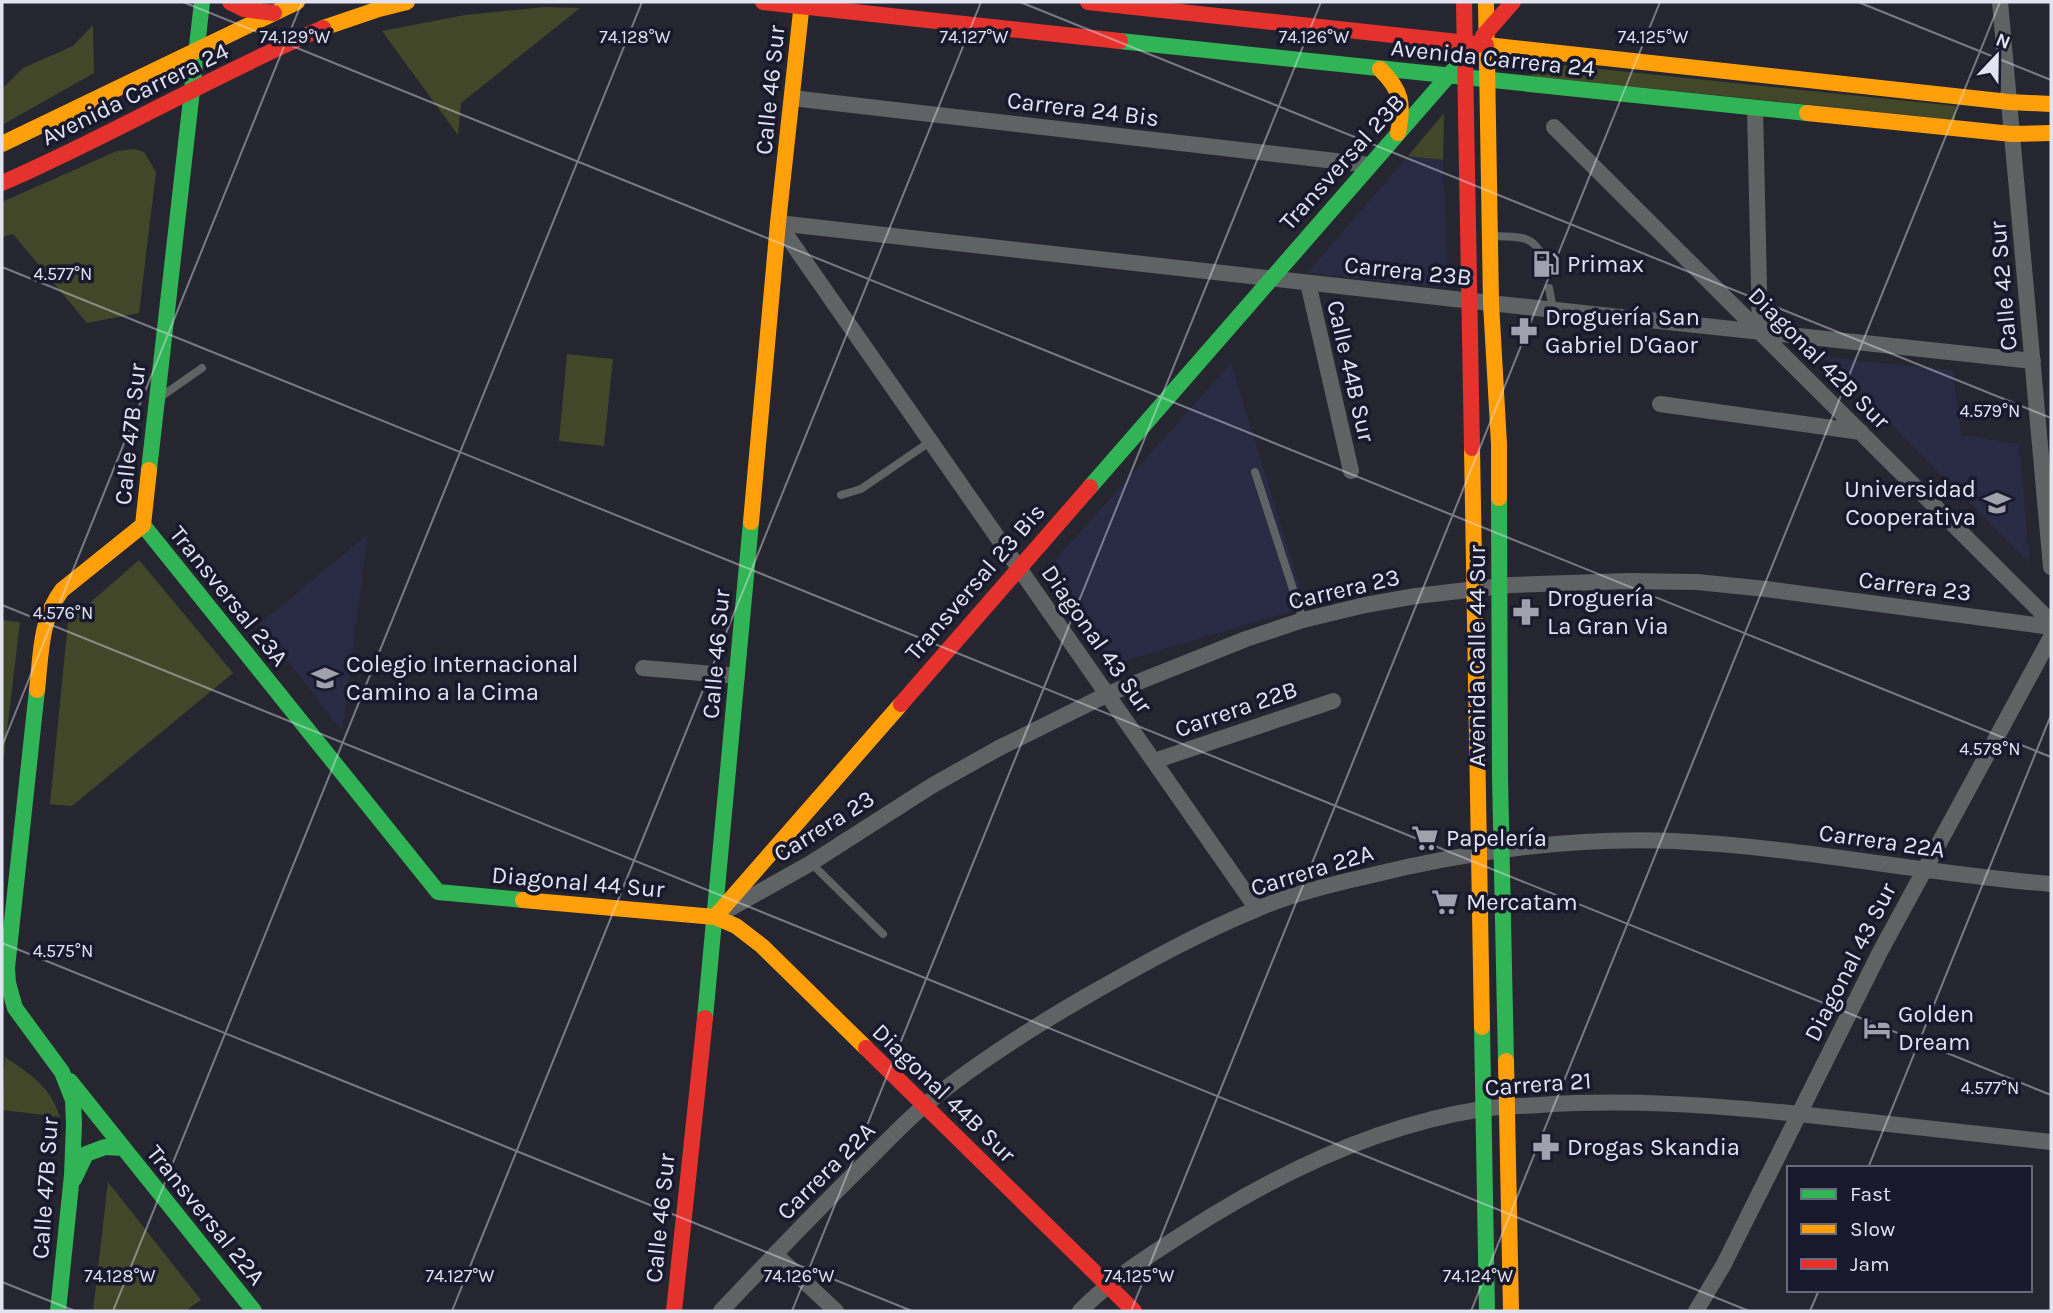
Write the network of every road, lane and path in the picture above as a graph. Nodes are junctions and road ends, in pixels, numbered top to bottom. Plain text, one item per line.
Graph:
1 (202, 2) edge
2 (230, 2) edge
3 (297, 2) edge
4 (407, 2) edge
5 (763, 2) edge
6 (1088, 2) edge
7 (1464, 2) edge
8 (1486, 2) edge
9 (1513, 2) edge
10 (2000, 2) edge
11 (1117, 3) edge
12 (802, 4) edge
13 (274, 13) junction
14 (1476, 44) junction
15 (196, 51) junction
16 (1380, 69) junction
17 (1447, 77) junction
18 (1466, 79) junction
19 (1488, 81) junction
20 (191, 92) junction
21 (792, 98) junction
22 (2009, 102) junction
23 (2051, 104) edge
24 (1755, 108) junction
25 (1554, 127) dead end
26 (1398, 132) junction
27 (2012, 134) junction
28 (2051, 134) edge
29 (2, 145) edge
30 (1370, 165) junction
31 (2, 183) edge
32 (778, 223) junction
33 (1490, 235) junction
34 (1545, 261) dead end
35 (1270, 278) junction
36 (1308, 283) junction
37 (1549, 288) dead end
38 (1469, 301) junction
39 (1491, 303) junction
40 (1553, 310) junction
41 (1760, 332) junction
42 (2033, 361) junction
43 (202, 368) dead end
44 (157, 399) junction
45 (1660, 404) dead end
46 (1861, 432) junction
47 (930, 441) junction
48 (1351, 471) dead end
49 (1255, 472) dead end
50 (841, 495) dead end
51 (143, 525) junction
52 (1019, 567) junction
53 (2051, 567) edge
54 (1499, 586) junction
55 (1475, 589) junction
56 (1303, 620) junction
57 (2051, 624) edge
58 (2051, 637) edge
59 (643, 668) dead end
60 (737, 676) junction
61 (1108, 694) junction
62 (1333, 701) dead end
63 (1154, 761) junction
64 (1501, 852) junction
65 (1478, 855) junction
66 (811, 863) junction
67 (1923, 870) junction
68 (2051, 884) edge
69 (438, 892) joint
70 (1257, 909) junction
71 (715, 917) junction
72 (883, 934) dead end
73 (61, 1070) junction
74 (924, 1105) junction
75 (1506, 1107) junction
76 (1483, 1109) junction
77 (1799, 1114) junction
78 (2051, 1142) edge
79 (123, 1147) junction
80 (72, 1184) junction
81 (775, 1254) junction
82 (1108, 1286) junction
83 (58, 1311) edge
84 (254, 1311) edge
85 (674, 1311) edge
86 (721, 1311) edge
87 (836, 1311) edge
88 (1080, 1311) edge
89 (1134, 1311) edge
90 (1487, 1311) edge
91 (1511, 1311) edge
92 (1696, 1311) edge

1 - 15 main road, Calle 47B Sur
2 - 13 main road
3 - 13 main road, Avenida Carrera 24
4 - 20 main road, Avenida Carrera 24
5 - 12 main road, Avenida Carrera 24
6 - 11 main road, Avenida Carrera 24
7 - 14 main road, Avenida Calle 44 Sur
8 - 14 main road, Avenida Calle 44 Sur
9 - 14 main road, Transversal 23B
10 - 22 street, Calle 42 Sur
11 - 14 main road, Avenida Carrera 24
12 - 16 main road, Avenida Carrera 24
12 - 21 main road, Calle 46 Sur
13 - 15 main road, Avenida Carrera 24
14 - 17 main road, Transversal 23B
14 - 18 main road, Avenida Calle 44 Sur
14 - 19 main road, Avenida Calle 44 Sur
14 - 22 main road, Avenida Carrera 24
15 - 20 main road, Calle 47B Sur
15 - 29 main road, Avenida Carrera 24
16 - 17 main road, Avenida Carrera 24
16 - 26 main road
17 - 18 main road, Avenida Carrera 24
17 - 26 main road, Transversal 23B
18 - 19 main road, Avenida Carrera 24
18 - 38 main road, Avenida Calle 44 Sur
19 - 24 main road, Avenida Carrera 24
19 - 33 main road, Avenida Calle 44 Sur
20 - 31 main road, Avenida Carrera 24
20 - 44 main road, Calle 47B Sur
21 - 30 street, Carrera 24 Bis
21 - 32 main road, Calle 46 Sur
22 - 23 main road, Avenida Carrera 24
22 - 27 street, Calle 42 Sur
24 - 27 main road, Avenida Carrera 24
24 - 41 street
25 - 41 street, Diagonal 42B Sur
26 - 30 main road, Transversal 23B
27 - 28 main road, Avenida Carrera 24
27 - 42 street, Calle 42 Sur
30 - 35 main road, Transversal 23B
32 - 35 street, Carrera 23B
32 - 47 street, Diagonal 43 Sur
32 - 60 main road, Calle 46 Sur
33 - 34 lane
33 - 39 main road, Avenida Calle 44 Sur
35 - 36 street, Carrera 23B
35 - 52 main road, Transversal 23 Bis
36 - 38 street, Carrera 23B
36 - 48 street, Calle 44B Sur
37 - 40 lane
38 - 39 street, Carrera 23B
38 - 55 main road, Avenida Calle 44 Sur
39 - 40 street, Carrera 23B
39 - 54 main road, Avenida Calle 44 Sur
40 - 41 street, Carrera 23B
41 - 42 street, Carrera 23B
41 - 46 street, Diagonal 42B Sur
42 - 53 street, Calle 42 Sur
43 - 44 lane
44 - 51 main road, Calle 47B Sur
45 - 46 street
46 - 57 street, Diagonal 42B Sur
47 - 50 lane
47 - 52 street, Diagonal 43 Sur
49 - 56 lane
51 - 69 main road, Transversal 23A
51 - 73 main road, Calle 47B Sur
52 - 61 street, Diagonal 43 Sur
52 - 71 main road, Transversal 23 Bis
54 - 55 street, Carrera 23
54 - 57 street, Carrera 23
54 - 64 main road, Avenida Calle 44 Sur
55 - 56 street, Carrera 23
55 - 65 main road, Avenida Calle 44 Sur
56 - 61 street, Carrera 23
58 - 67 street, Diagonal 43 Sur
59 - 60 street
60 - 71 main road, Calle 46 Sur
61 - 63 street, Diagonal 43 Sur
61 - 66 street, Carrera 23
62 - 63 street, Carrera 22B
63 - 70 street, Diagonal 43 Sur
64 - 65 street, Carrera 22A
64 - 67 street, Carrera 22A
64 - 75 main road, Avenida Calle 44 Sur
65 - 70 street, Carrera 22A
65 - 76 main road, Avenida Calle 44 Sur
66 - 71 street, Carrera 23
66 - 72 lane
67 - 68 street, Carrera 22A
67 - 77 street, Diagonal 43 Sur
69 - 71 main road, Diagonal 44 Sur
70 - 74 street, Carrera 22A
71 - 74 main road, Diagonal 44B Sur
71 - 85 main road, Calle 46 Sur
73 - 79 main road, Transversal 22A
73 - 80 main road, Calle 47B Sur
74 - 81 street, Carrera 22A
74 - 82 main road, Diagonal 44B Sur
75 - 76 street, Carrera 21
75 - 77 street, Carrera 21
75 - 91 main road, Avenida Calle 44 Sur
76 - 82 street, Carrera 21
76 - 90 main road, Avenida Calle 44 Sur
77 - 78 street, Carrera 21
77 - 92 street, Diagonal 43 Sur
79 - 80 main road, Transversal 22A
79 - 84 main road, Transversal 22A
80 - 83 main road, Calle 47B Sur
81 - 86 street, Carrera 22A
81 - 87 street
82 - 88 street, Carrera 21
82 - 89 main road, Diagonal 44B Sur

